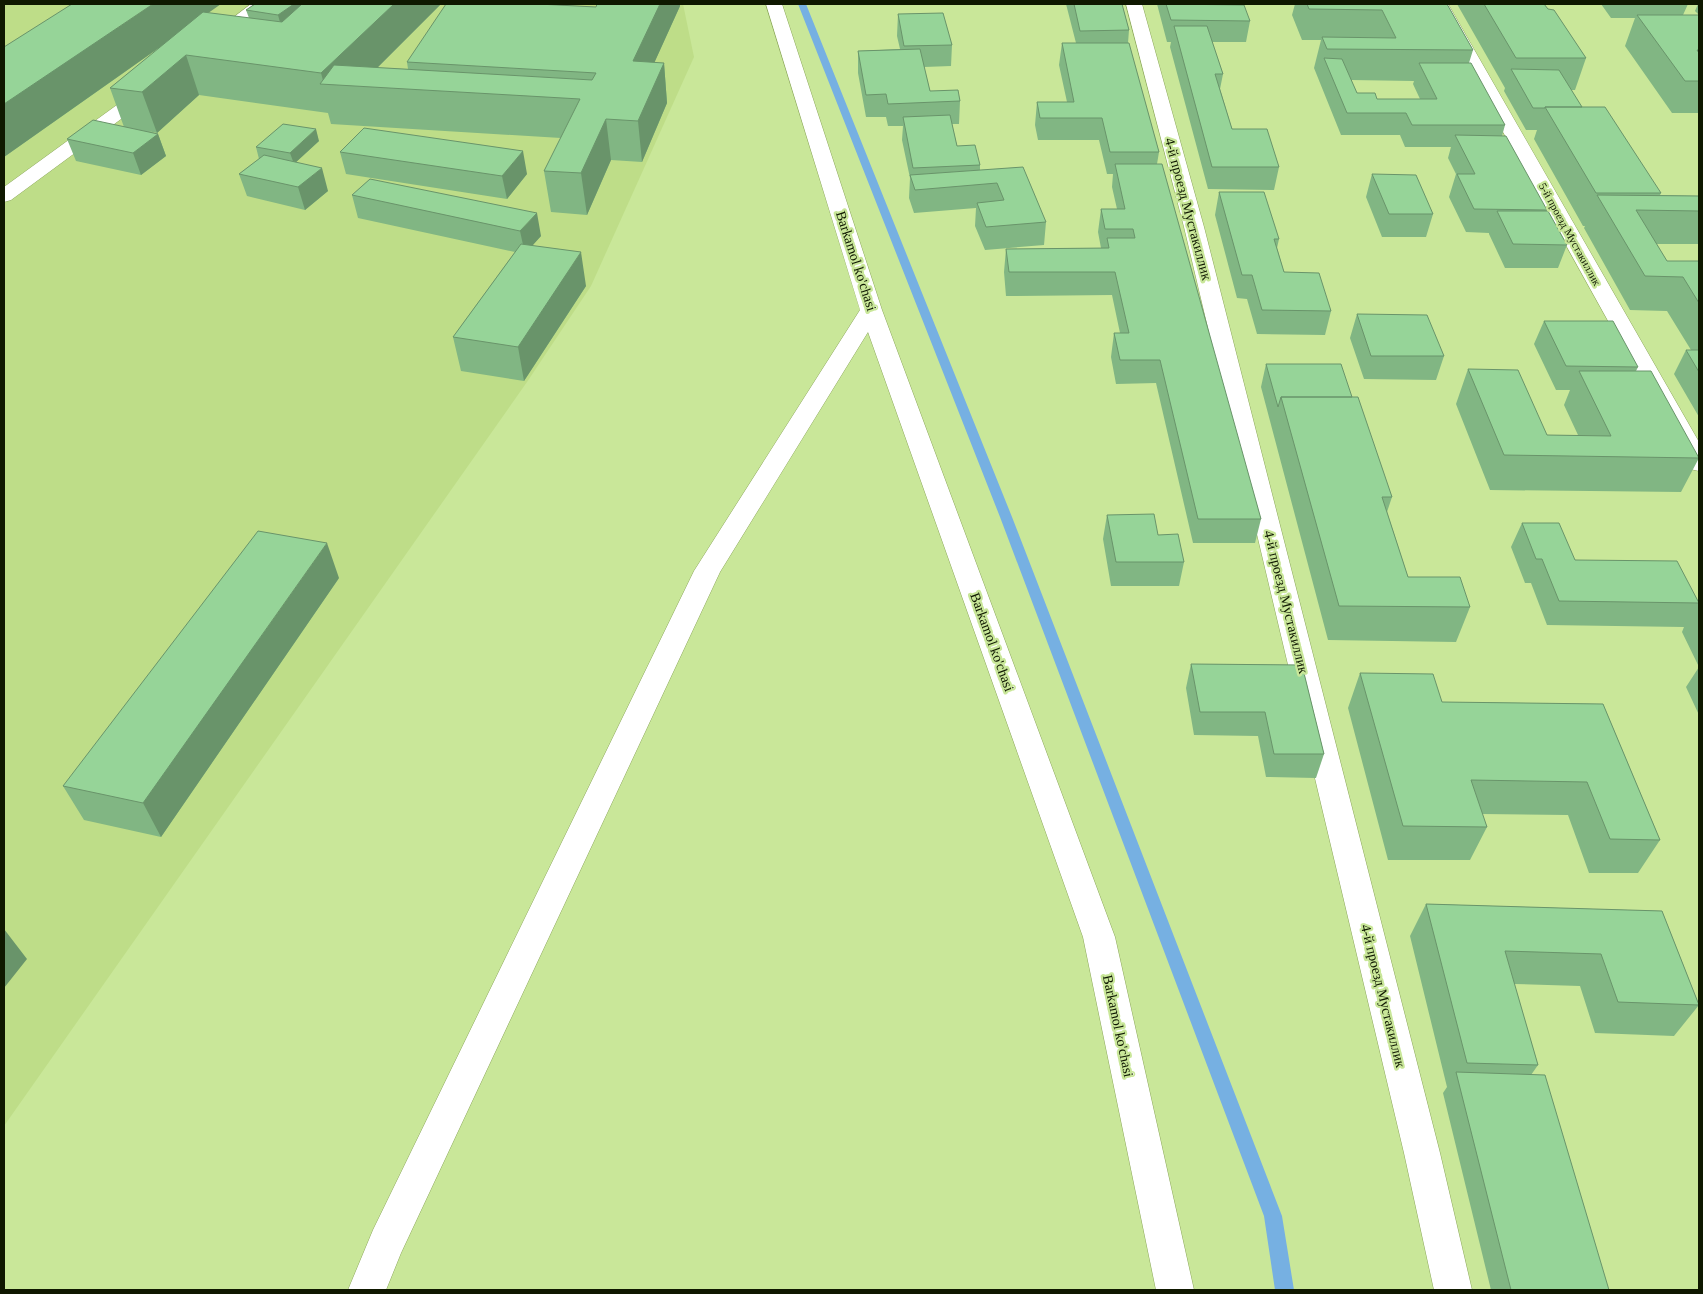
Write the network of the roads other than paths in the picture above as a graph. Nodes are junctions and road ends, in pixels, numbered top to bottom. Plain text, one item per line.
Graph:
1 (261, 4) edge
2 (774, 4) edge
3 (1134, 4) edge
4 (1440, 4) edge
5 (199, 53) edge
6 (160, 82) edge
7 (4, 196) edge
8 (871, 310) junction
9 (1699, 463) edge
10 (367, 1290) edge
11 (1174, 1290) edge
12 (1453, 1290) edge

1 - 5 street
2 - 8 street, Barkamol ko'chasi
3 - 12 street, 4-й проезд Мустакиллик
4 - 9 street, 5-й проезд Мустакиллик
6 - 7 street
8 - 10 street
8 - 11 street, Barkamol ko'chasi

